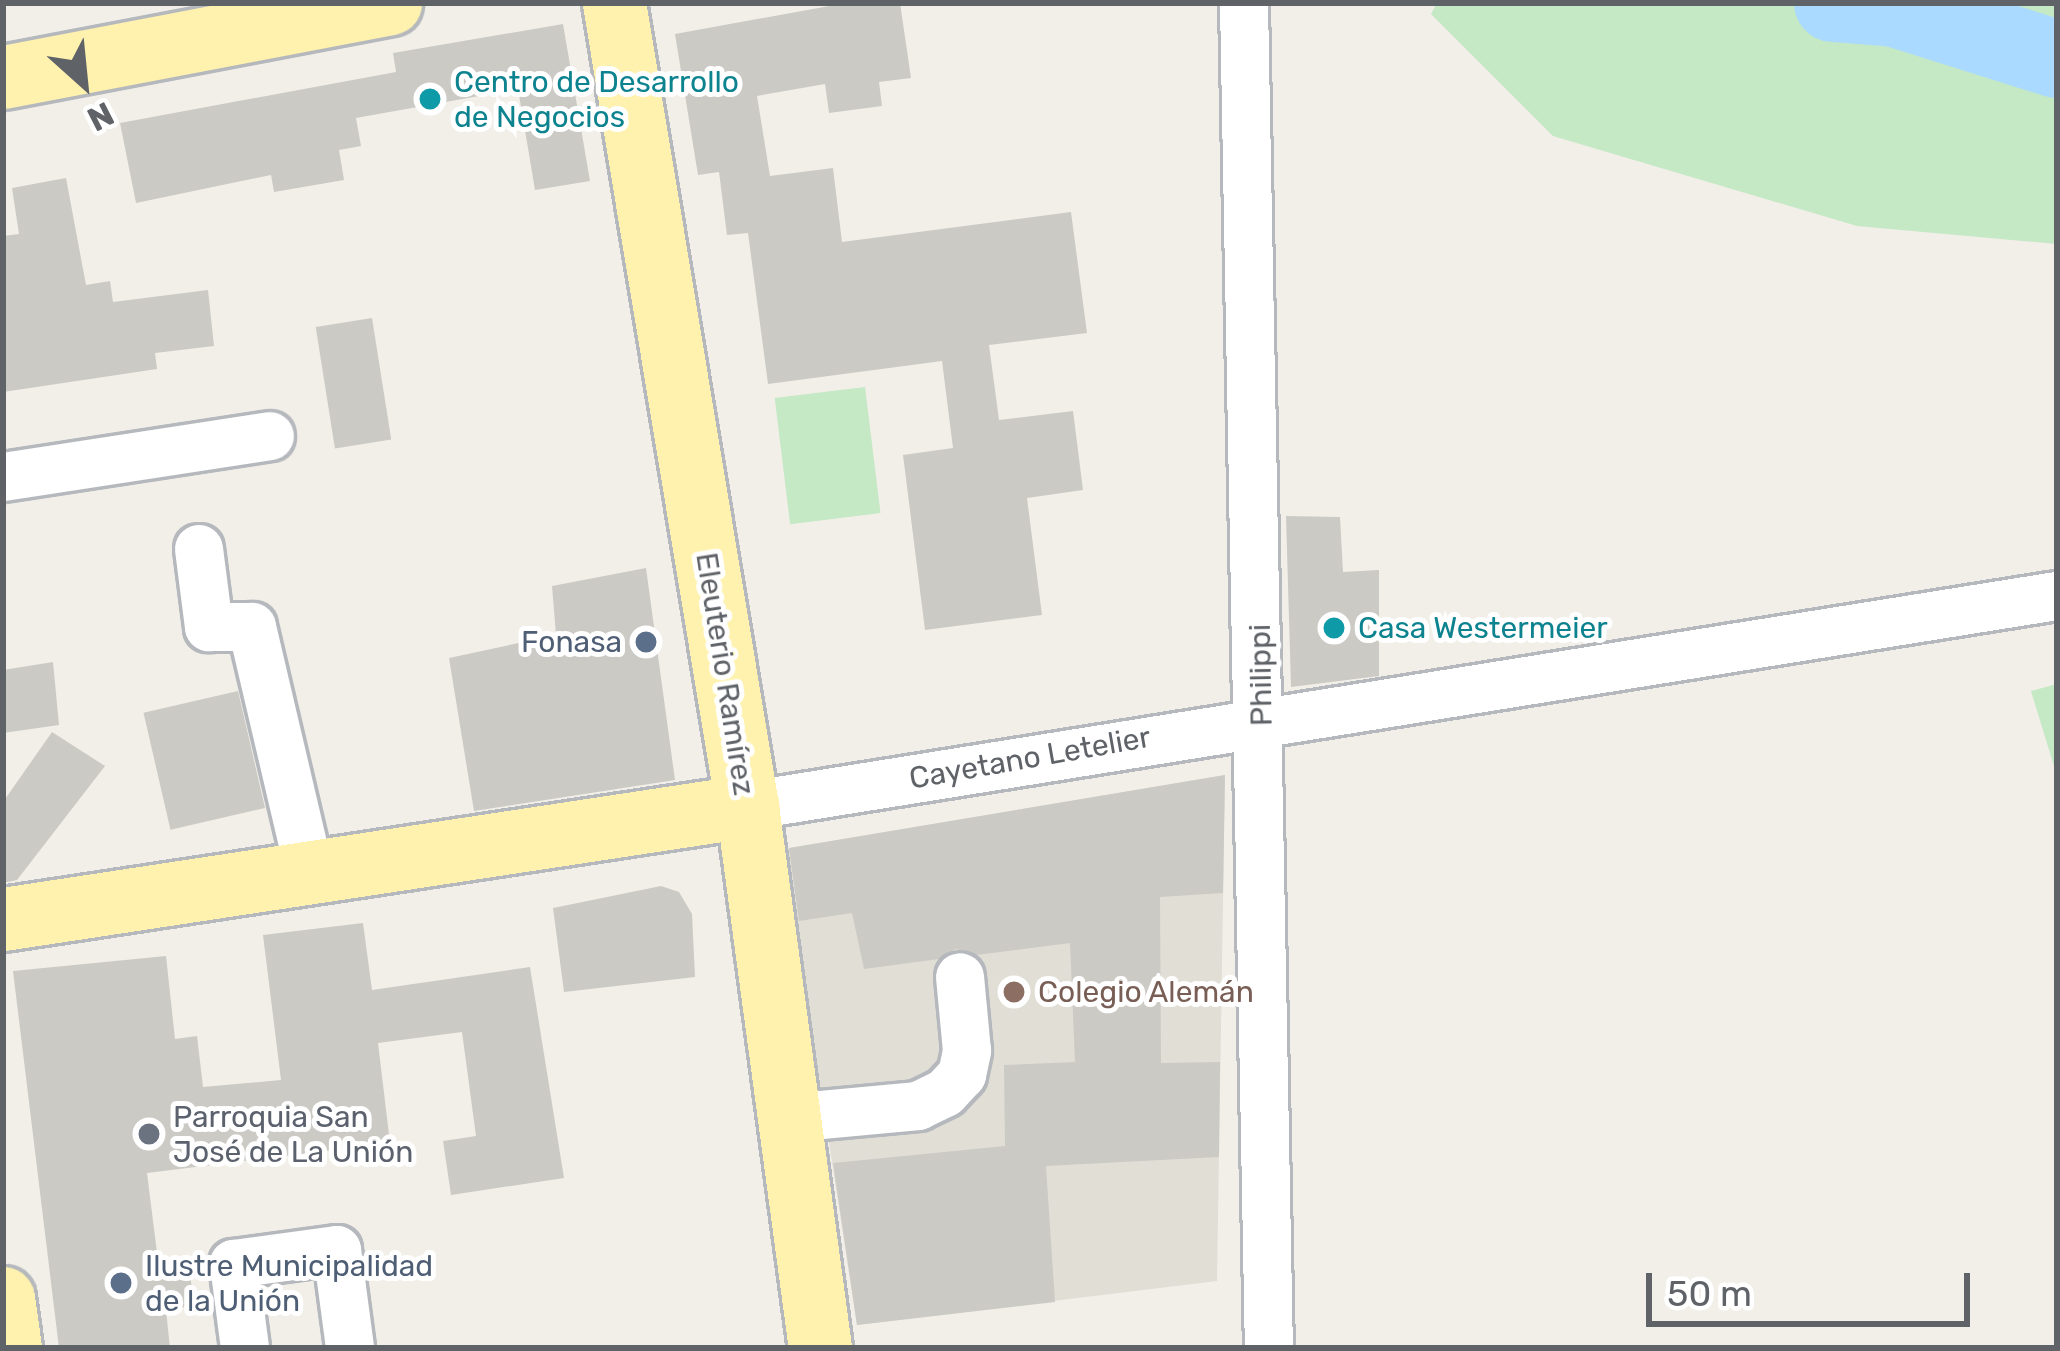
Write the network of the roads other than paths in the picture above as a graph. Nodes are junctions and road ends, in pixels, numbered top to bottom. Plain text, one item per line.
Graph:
1 (390, 3) edge
2 (614, 3) edge
3 (1244, 3) edge
4 (3, 76) edge
5 (270, 436) dead end
6 (3, 476) edge
7 (199, 549) dead end
8 (2057, 596) edge
9 (1262, 719) junction
10 (747, 806) junction
11 (310, 874) junction
12 (3, 919) edge
13 (960, 977) dead end
14 (789, 1118) junction
15 (3, 1298) edge
16 (10, 1348) edge
17 (245, 1348) edge
18 (350, 1348) edge
19 (820, 1348) edge
20 (1269, 1348) edge

1 - 4 main road
2 - 10 main road, Eleuterio Ramírez
3 - 9 street, Philippi
5 - 6 street
7 - 11 street
8 - 9 street, Cayetano Letelier
9 - 10 street, Cayetano Letelier
9 - 20 street, Philippi
10 - 11 main road, Cayetano Letelier
10 - 14 main road, Eleuterio Ramírez
11 - 12 main road, Cayetano Letelier
13 - 14 street
14 - 19 main road, Eleuterio Ramírez
15 - 16 main road
17 - 18 street

